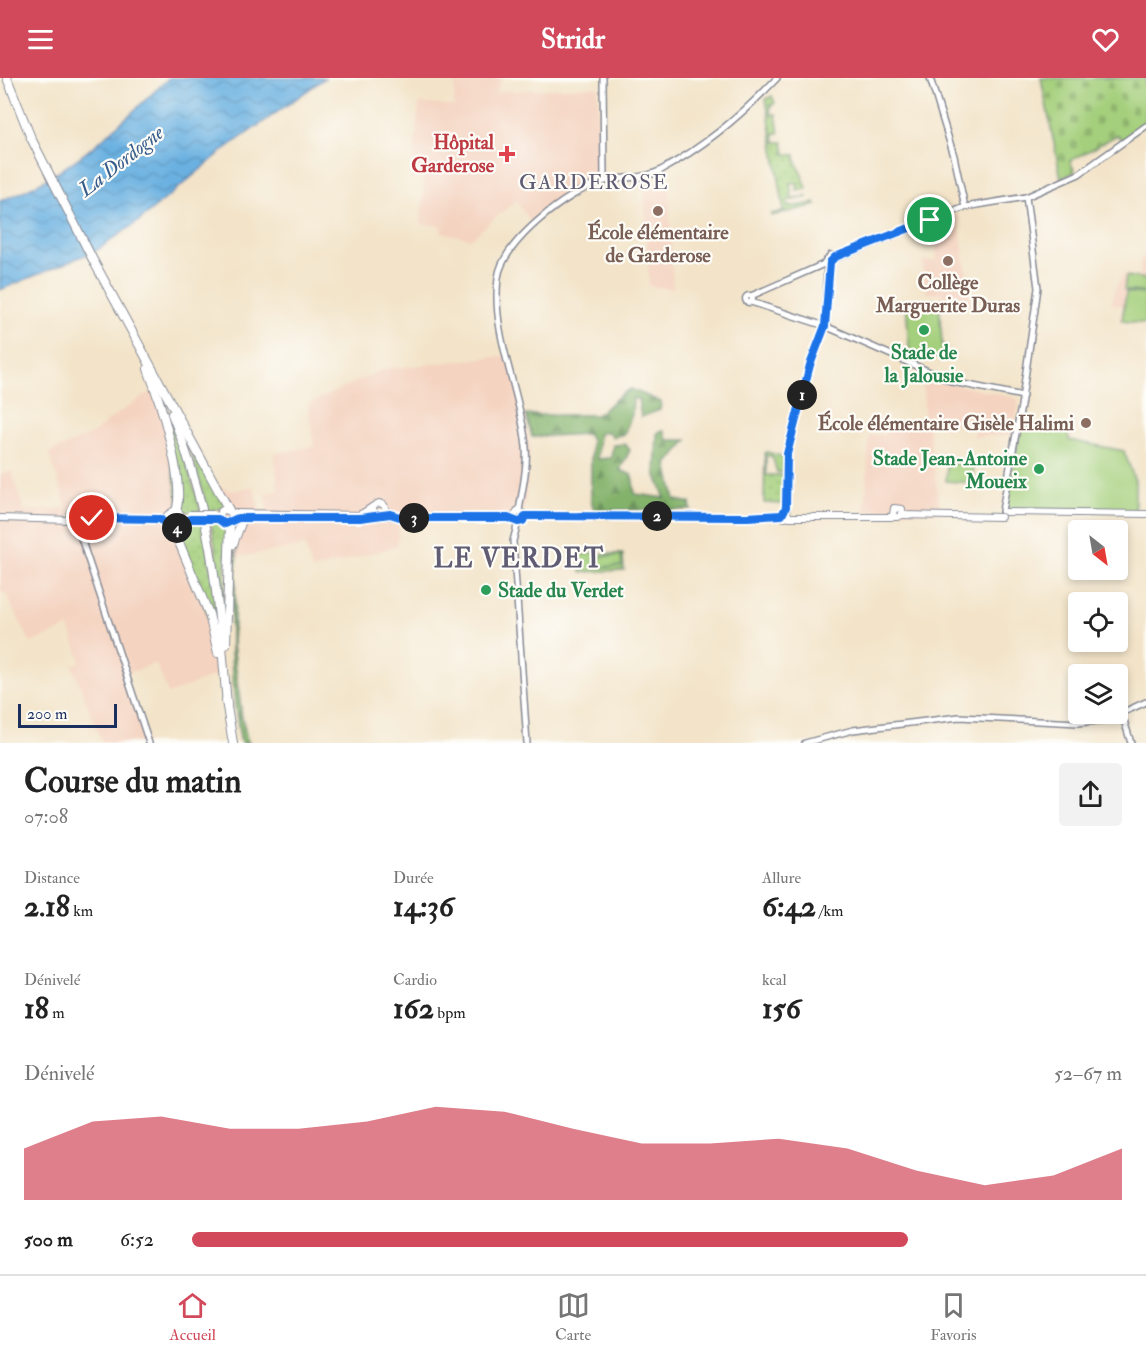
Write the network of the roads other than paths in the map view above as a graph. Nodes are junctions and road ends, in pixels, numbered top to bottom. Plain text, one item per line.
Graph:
1 (8, 78) edge
2 (603, 78) edge
3 (777, 78) edge
4 (930, 78) edge
5 (1146, 126) edge
6 (604, 181) junction
7 (1026, 197) junction
8 (965, 207) junction
9 (826, 265) junction
10 (118, 306) junction
11 (825, 326) junction
12 (155, 374) junction
13 (1023, 396) junction
14 (82, 512) junction
15 (178, 512) junction
16 (231, 512) junction
17 (373, 512) junction
18 (385, 512) junction
19 (786, 512) junction
20 (1003, 514) junction
21 (1146, 514) edge
22 (215, 516) junction
23 (516, 516) junction
24 (0, 517) edge
25 (190, 517) junction
26 (166, 518) junction
27 (243, 518) junction
28 (72, 519) junction
29 (83, 519) junction
30 (183, 521) junction
31 (231, 522) junction
32 (173, 528) junction
33 (229, 566) junction
34 (224, 667) junction
35 (1146, 702) edge
36 (227, 705) junction
37 (1128, 711) edge
38 (1068, 723) edge
39 (1125, 724) edge
40 (149, 743) edge
41 (233, 743) edge
42 (527, 743) edge
43 (805, 743) edge
44 (1131, 743) edge

1 - 10 highway
2 - 6 street
3 - 6 street
4 - 8 street
5 - 7 street
6 - 23 street
7 - 8 street
7 - 13 street
8 - 9 street
9 - 11 street
9 - 11 street
10 - 12 highway
10 - 15 highway
11 - 13 street
11 - 19 street
12 - 16 highway
12 - 34 highway
13 - 20 street
14 - 26 main road
14 - 28 main road
14 - 29 main road
15 - 25 main road
15 - 26 main road
15 - 30 main road
16 - 17 main road
16 - 22 main road
16 - 31 main road
17 - 18 main road
17 - 18 main road
17 - 27 main road
18 - 23 main road
19 - 20 main road
19 - 23 main road
20 - 21 main road
22 - 25 main road, bridge
22 - 31 main road
23 - 42 street
24 - 28 main road
25 - 30 main road
26 - 29 main road
26 - 32 main road
27 - 31 main road
27 - 33 highway
28 - 29 main road
28 - 40 street
30 - 32 main road
31 - 33 highway
32 - 36 highway
33 - 34 highway
34 - 36 highway
35 - 37 street
36 - 41 highway
38 - 43 street
39 - 44 street

